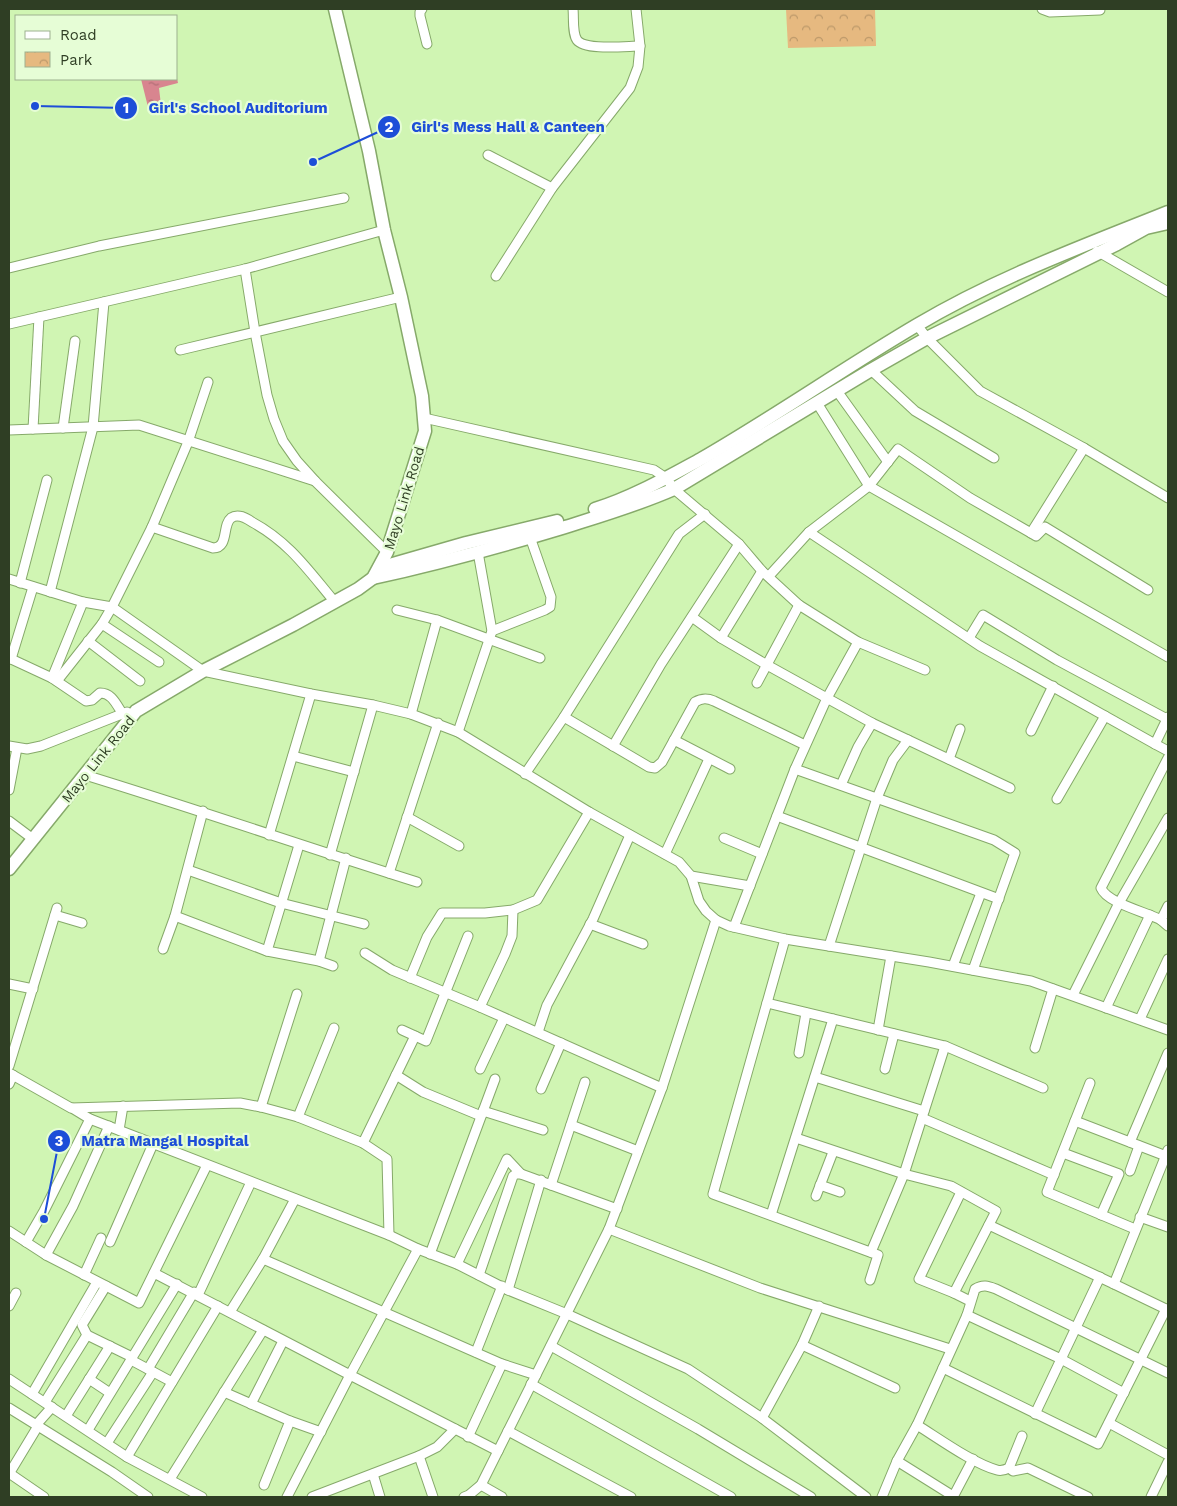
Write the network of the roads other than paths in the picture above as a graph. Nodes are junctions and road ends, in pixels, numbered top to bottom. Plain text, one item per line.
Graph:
1 (335, 9) edge
2 (573, 9) edge
3 (636, 9) edge
4 (1042, 9) edge
5 (420, 10) edge
6 (1100, 10) dead end
7 (427, 44) dead end
8 (640, 46) junction
9 (488, 155) dead end
10 (552, 188) junction
11 (344, 198) dead end
12 (1168, 212) edge
13 (1168, 223) edge
14 (1144, 225) junction
15 (384, 230) junction
16 (1168, 230) edge
17 (1086, 244) junction
18 (1098, 252) junction
19 (9, 268) edge
20 (246, 269) junction
21 (496, 276) dead end
22 (1168, 292) edge
23 (401, 297) junction
24 (104, 302) junction
25 (38, 317) junction
26 (9, 324) edge
27 (917, 325) junction
28 (254, 332) junction
29 (927, 338) junction
30 (75, 341) dead end
31 (180, 350) dead end
32 (871, 370) junction
33 (208, 382) dead end
34 (837, 391) junction
35 (817, 403) junction
36 (424, 418) junction
37 (93, 426) junction
38 (63, 428) junction
39 (33, 429) junction
40 (9, 430) edge
41 (188, 442) junction
42 (1084, 448) junction
43 (994, 458) dead end
44 (888, 462) junction
45 (666, 478) junction
46 (47, 480) dead end
47 (316, 482) junction
48 (869, 486) junction
49 (674, 489) junction
50 (1168, 498) edge
51 (705, 514) junction
52 (152, 526) junction
53 (809, 532) junction
54 (1031, 533) junction
55 (530, 537) junction
56 (739, 544) junction
57 (387, 552) junction
58 (478, 552) junction
59 (376, 573) junction
60 (765, 574) junction
61 (9, 580) edge
62 (20, 583) junction
63 (33, 587) junction
64 (1148, 590) dead end
65 (50, 592) junction
66 (84, 602) junction
67 (334, 602) junction
68 (799, 605) junction
69 (112, 607) junction
70 (397, 610) dead end
71 (692, 616) junction
72 (437, 620) junction
73 (102, 624) junction
74 (491, 636) junction
75 (721, 638) junction
76 (969, 638) junction
77 (88, 641) junction
78 (858, 642) junction
79 (1168, 657) edge
80 (10, 658) edge
81 (540, 658) dead end
82 (159, 662) dead end
83 (767, 665) junction
84 (925, 670) dead end
85 (202, 671) junction
86 (54, 679) junction
87 (140, 681) dead end
88 (757, 683) dead end
89 (1053, 686) junction
90 (311, 694) junction
91 (827, 698) junction
92 (373, 705) junction
93 (136, 711) junction
94 (122, 713) junction
95 (411, 714) junction
96 (564, 716) junction
97 (1105, 716) junction
98 (1168, 718) edge
99 (438, 723) junction
100 (872, 723) junction
101 (960, 728) dead end
102 (1031, 731) dead end
103 (458, 732) junction
104 (674, 740) junction
105 (908, 740) junction
106 (1155, 744) junction
107 (805, 745) junction
108 (614, 746) junction
109 (13, 747) edge
110 (1168, 751) edge
111 (293, 756) junction
112 (1168, 758) edge
113 (709, 759) junction
114 (949, 759) junction
115 (730, 769) dead end
116 (795, 769) junction
117 (354, 772) junction
118 (524, 774) junction
119 (85, 775) junction
120 (840, 785) junction
121 (9, 788) edge
122 (1010, 788) dead end
123 (877, 798) junction
124 (1057, 799) dead end
125 (203, 812) junction
126 (589, 812) junction
127 (777, 816) junction
128 (407, 817) junction
129 (1168, 818) edge
130 (9, 821) edge
131 (630, 835) junction
132 (269, 836) junction
133 (724, 838) dead end
134 (33, 839) junction
135 (299, 845) junction
136 (459, 846) dead end
137 (861, 848) junction
138 (665, 854) junction
139 (762, 854) junction
140 (330, 855) junction
141 (346, 858) junction
142 (9, 870) edge
143 (188, 870) junction
144 (389, 873) junction
145 (691, 876) junction
146 (417, 882) dead end
147 (750, 886) junction
148 (982, 893) junction
149 (999, 899) junction
150 (281, 903) junction
151 (1120, 903) junction
152 (1168, 906) edge
153 (513, 910) junction
154 (1150, 914) junction
155 (331, 915) junction
156 (174, 916) junction
157 (716, 920) junction
158 (82, 923) dead end
159 (1165, 923) edge
160 (364, 924) dead end
161 (590, 924) junction
162 (734, 927) junction
163 (468, 936) dead end
164 (785, 939) junction
165 (642, 944) dead end
166 (829, 946) junction
167 (163, 949) dead end
168 (267, 951) junction
169 (365, 953) dead end
170 (891, 956) junction
171 (1168, 959) edge
172 (319, 961) junction
173 (334, 966) dead end
174 (953, 966) junction
175 (973, 970) junction
176 (410, 978) junction
177 (9, 984) edge
178 (33, 989) junction
179 (1053, 989) junction
180 (445, 993) junction
181 (297, 994) dead end
182 (1073, 995) junction
183 (767, 1003) junction
184 (480, 1006) junction
185 (1106, 1008) junction
186 (806, 1013) junction
187 (504, 1018) junction
188 (834, 1019) junction
189 (1140, 1019) junction
190 (334, 1028) dead end
191 (9, 1030) edge
192 (402, 1030) dead end
193 (878, 1030) junction
194 (1168, 1030) edge
195 (538, 1032) junction
196 (19, 1034) junction
197 (894, 1034) junction
198 (415, 1036) junction
199 (561, 1043) junction
200 (945, 1046) junction
201 (1035, 1048) dead end
202 (799, 1053) dead end
203 (1168, 1057) edge
204 (9, 1066) edge
205 (480, 1069) dead end
206 (885, 1070) dead end
207 (11, 1074) edge
208 (396, 1075) junction
209 (815, 1077) junction
210 (495, 1079) dead end
211 (585, 1082) dead end
212 (1090, 1083) dead end
213 (9, 1084) edge
214 (662, 1088) junction
215 (1043, 1088) dead end
216 (540, 1089) dead end
217 (123, 1106) junction
218 (261, 1107) junction
219 (71, 1108) junction
220 (482, 1114) junction
221 (923, 1115) junction
222 (298, 1117) junction
223 (90, 1119) junction
224 (1075, 1121) junction
225 (570, 1125) junction
226 (109, 1126) junction
227 (119, 1130) junction
228 (543, 1130) dead end
229 (796, 1138) junction
230 (1130, 1142) junction
231 (363, 1143) junction
232 (152, 1144) junction
233 (1139, 1146) junction
234 (638, 1151) junction
235 (833, 1152) junction
236 (1063, 1153) junction
237 (1167, 1153) edge
238 (207, 1165) junction
239 (1130, 1171) dead end
240 (521, 1174) junction
241 (904, 1174) junction
242 (1054, 1175) junction
243 (541, 1180) junction
244 (251, 1182) junction
245 (551, 1185) junction
246 (820, 1185) junction
247 (840, 1192) dead end
248 (961, 1192) junction
249 (816, 1196) dead end
250 (295, 1199) junction
251 (617, 1209) junction
252 (771, 1215) junction
253 (1101, 1215) junction
254 (1140, 1217) junction
255 (989, 1225) junction
256 (1168, 1228) edge
257 (609, 1229) junction
258 (1135, 1229) junction
259 (9, 1231) edge
260 (389, 1235) junction
261 (101, 1238) dead end
262 (26, 1242) junction
263 (110, 1242) dead end
264 (418, 1249) junction
265 (871, 1252) junction
266 (430, 1254) junction
267 (46, 1255) junction
268 (264, 1259) junction
269 (456, 1264) junction
270 (154, 1273) junction
271 (84, 1275) junction
272 (479, 1275) junction
273 (1100, 1277) junction
274 (870, 1280) dead end
275 (97, 1282) junction
276 (177, 1284) junction
277 (1114, 1284) junction
278 (106, 1286) junction
279 (505, 1288) junction
280 (16, 1293) dead end
281 (954, 1293) junction
282 (196, 1294) junction
283 (970, 1301) junction
284 (9, 1306) edge
285 (218, 1306) junction
286 (819, 1306) junction
287 (1167, 1310) edge
288 (230, 1312) junction
289 (385, 1313) junction
290 (567, 1314) junction
291 (967, 1315) junction
292 (1075, 1328) junction
293 (264, 1330) junction
294 (87, 1335) junction
295 (284, 1341) junction
296 (802, 1345) junction
297 (110, 1346) junction
298 (551, 1346) junction
299 (950, 1349) junction
300 (476, 1352) junction
301 (131, 1358) junction
302 (1061, 1359) junction
303 (1141, 1359) junction
304 (502, 1364) junction
305 (943, 1368) junction
306 (151, 1371) junction
307 (1168, 1373) edge
308 (350, 1375) junction
309 (536, 1375) junction
310 (9, 1379) edge
311 (89, 1379) junction
312 (172, 1382) junction
313 (531, 1384) junction
314 (895, 1388) dead end
315 (224, 1392) junction
316 (110, 1393) junction
317 (1124, 1393) junction
318 (32, 1394) junction
319 (48, 1404) junction
320 (251, 1404) junction
321 (9, 1408) edge
322 (1036, 1414) junction
323 (66, 1416) junction
324 (762, 1418) junction
325 (290, 1421) junction
326 (1108, 1423) junction
327 (37, 1425) junction
328 (917, 1425) junction
329 (454, 1429) junction
330 (88, 1430) junction
331 (508, 1431) junction
332 (321, 1432) junction
333 (1022, 1436) dead end
334 (468, 1437) junction
335 (107, 1443) junction
336 (498, 1451) junction
337 (1168, 1455) edge
338 (419, 1456) junction
339 (127, 1457) junction
340 (972, 1459) junction
341 (897, 1461) junction
342 (1168, 1462) edge
343 (1008, 1468) junction
344 (9, 1473) edge
345 (373, 1474) junction
346 (170, 1479) junction
347 (264, 1485) dead end
348 (481, 1485) junction
349 (44, 1497) edge
350 (148, 1497) edge
351 (202, 1497) edge
352 (287, 1497) edge
353 (312, 1497) edge
354 (380, 1497) edge
355 (433, 1497) edge
356 (468, 1497) edge
357 (502, 1497) edge
358 (631, 1497) edge
359 (731, 1497) edge
360 (812, 1497) edge
361 (866, 1497) edge
362 (882, 1497) edge
363 (953, 1497) edge
364 (1088, 1497) edge
365 (1151, 1497) edge

1 - 15 street, Mayo Link Road
2 - 8 street
3 - 8 street
4 - 6 street
5 - 7 street
8 - 10 street
9 - 10 street
10 - 21 street
11 - 19 street
12 - 14 street
13 - 14 street
14 - 16 street
14 - 17 street
14 - 18 street
15 - 20 street
15 - 23 street, Mayo Link Road
17 - 18 street
17 - 27 street
18 - 22 street
18 - 29 street
20 - 24 street
20 - 28 street
23 - 28 street
23 - 36 street, Mayo Link Road
24 - 25 street
24 - 37 street
25 - 26 street
25 - 39 street
27 - 29 street
27 - 45 street
28 - 31 street
28 - 47 street
29 - 32 street
29 - 42 street
30 - 38 street
32 - 34 street
32 - 43 street
33 - 41 street
34 - 35 street
34 - 44 street
35 - 48 street
35 - 49 street
36 - 45 street
36 - 57 street, Mayo Link Road
37 - 38 street
37 - 41 street
37 - 65 street
38 - 39 street
39 - 40 street
41 - 47 street
41 - 52 street
42 - 50 street
42 - 54 street
44 - 48 street
44 - 54 street
45 - 49 street
45 - 59 street
46 - 62 street
47 - 57 street
48 - 53 street
48 - 79 street
49 - 51 street
49 - 55 street
51 - 56 street
51 - 96 street
52 - 67 street
52 - 69 street
53 - 60 street
53 - 76 street
54 - 64 street
55 - 58 street
55 - 74 street
56 - 60 street
56 - 71 street
57 - 59 street, Mayo Link Road
58 - 59 street
58 - 74 street
59 - 67 street, Mayo Link Road
60 - 68 street
60 - 75 street
61 - 62 street
62 - 63 street
63 - 65 street
63 - 80 street
65 - 66 street
66 - 69 street
66 - 86 street
67 - 85 street, Mayo Link Road
68 - 78 street
68 - 83 street
69 - 73 street
69 - 85 street
70 - 72 street
71 - 75 street
71 - 108 street
72 - 74 street
72 - 95 street
73 - 77 street
73 - 82 street
74 - 81 street
74 - 103 street
75 - 83 street
76 - 89 street
76 - 98 street
77 - 86 street
77 - 87 street
78 - 84 street
78 - 91 street
80 - 86 street
83 - 88 street
83 - 91 street
85 - 90 street
85 - 93 street, Mayo Link Road
86 - 94 street
89 - 97 street
89 - 102 street
90 - 92 street
90 - 111 street
91 - 100 street
91 - 107 street
92 - 95 street
92 - 117 street
93 - 94 street
93 - 119 street, Mayo Link Road
94 - 109 street
95 - 99 street
96 - 108 street
96 - 118 street
97 - 106 street
97 - 124 street
98 - 106 street
99 - 103 street
99 - 128 street
100 - 105 street
100 - 120 street
101 - 114 street
103 - 118 street
104 - 107 street
104 - 108 street
104 - 113 street
105 - 114 street
105 - 123 street
106 - 110 street
107 - 116 street
109 - 121 street
111 - 117 street
111 - 132 street
112 - 151 street
113 - 115 street
113 - 138 street
114 - 122 street
116 - 120 street
116 - 127 street
117 - 140 street
118 - 126 street
119 - 125 street
119 - 134 street, Mayo Link Road
120 - 123 street
123 - 137 street
123 - 149 street
125 - 132 street
125 - 143 street
126 - 131 street
126 - 153 street
127 - 137 street
127 - 139 street
128 - 136 street
128 - 144 street
129 - 151 street
130 - 134 street
131 - 138 street
131 - 161 street
132 - 135 street
133 - 139 street
134 - 142 street, Mayo Link Road
135 - 140 street
135 - 150 street
137 - 148 street
137 - 166 street
138 - 145 street
139 - 147 street
140 - 141 street
141 - 144 street
141 - 155 street
143 - 150 street
143 - 156 street
144 - 146 street
145 - 147 street
145 - 157 street
147 - 162 street
148 - 149 street
148 - 174 street
149 - 175 street
150 - 155 street
150 - 168 street
151 - 154 street
151 - 182 street
152 - 159 street
153 - 176 street
153 - 184 street
154 - 159 street
154 - 185 street
155 - 160 street
155 - 172 street
156 - 167 street
156 - 168 street
157 - 162 street
157 - 214 street
158 - 178 street
161 - 165 street
161 - 195 street
162 - 164 street
163 - 180 street
164 - 166 street
164 - 183 street
166 - 170 street
168 - 172 street
169 - 176 street
170 - 174 street
170 - 193 street
171 - 189 street
172 - 173 street
174 - 175 street
175 - 179 street
176 - 180 street
177 - 178 street
178 - 196 street
179 - 182 street
179 - 201 street
180 - 184 street
180 - 198 street
181 - 218 street
182 - 185 street
183 - 186 street
183 - 252 street
184 - 187 street
185 - 189 street
186 - 188 street
186 - 202 street
187 - 195 street
187 - 205 street
188 - 193 street
188 - 209 street
189 - 194 street
190 - 222 street
191 - 196 street
192 - 198 street
193 - 197 street
195 - 199 street
196 - 204 street
197 - 200 street
197 - 206 street
198 - 208 street
199 - 214 street
199 - 216 street
200 - 215 street
200 - 221 street
203 - 230 street
207 - 213 street
207 - 219 street
208 - 220 street
208 - 231 street
209 - 221 street
209 - 229 street
210 - 220 street
211 - 225 street
212 - 224 street
214 - 234 street
217 - 218 street
217 - 219 street
217 - 227 street
218 - 222 street
219 - 223 street
220 - 228 street
220 - 266 street
221 - 241 street
221 - 242 street
222 - 231 street
223 - 226 street
223 - 262 street
224 - 230 street
224 - 236 street
225 - 234 street
225 - 245 street
226 - 227 street
226 - 267 street
227 - 232 street
229 - 235 street
229 - 252 street
230 - 233 street
231 - 260 street
232 - 238 street
232 - 263 street
233 - 237 street
233 - 239 street
234 - 251 street
235 - 241 street
235 - 246 street
236 - 242 street
236 - 253 street
237 - 254 street
238 - 244 street
238 - 270 street
240 - 243 street
240 - 269 street
240 - 272 street
241 - 248 street
241 - 265 street
242 - 253 street
243 - 245 street
243 - 279 street
244 - 250 street
244 - 282 street
245 - 251 street
246 - 247 street
246 - 249 street
248 - 255 street
248 - 281 street
250 - 260 street
250 - 268 street
251 - 257 street
252 - 265 street
253 - 258 street
254 - 256 street
254 - 258 street
255 - 273 street
255 - 281 street
257 - 286 street
257 - 290 street
258 - 277 street
259 - 262 street
260 - 264 street
261 - 271 street
262 - 267 street
264 - 266 street
264 - 289 street
265 - 274 street
266 - 269 street
267 - 271 street
268 - 288 street
268 - 289 street
269 - 272 street
270 - 276 street
270 - 278 street
271 - 275 street
272 - 279 street
273 - 277 street
273 - 292 street
275 - 278 street
275 - 318 street
276 - 282 street
276 - 301 street
277 - 287 street
278 - 294 street
279 - 290 street
279 - 300 street
280 - 284 street
281 - 283 street
282 - 285 street
282 - 306 street
283 - 291 street
283 - 292 street
285 - 288 street
285 - 312 street
286 - 296 street
286 - 299 street
287 - 303 street
288 - 293 street
289 - 300 street
289 - 308 street
290 - 298 street
290 - 324 street
291 - 299 street
291 - 302 street
292 - 302 street
292 - 303 street
293 - 295 street
293 - 315 street
294 - 297 street
294 - 319 street
295 - 308 street
295 - 320 street
296 - 314 street
296 - 324 street
297 - 301 street
297 - 311 street
298 - 309 street
298 - 360 street
299 - 305 street
300 - 304 street
301 - 306 street
301 - 316 street
302 - 317 street
302 - 322 street
303 - 307 street
303 - 317 street
304 - 309 street
304 - 334 street
305 - 322 street
305 - 328 street
306 - 312 street
306 - 335 street
308 - 329 street
308 - 332 street
309 - 313 street
310 - 318 street
311 - 316 street
311 - 323 street
312 - 339 street
313 - 331 street
313 - 359 street
315 - 320 street
315 - 346 street
316 - 330 street
317 - 326 street
318 - 319 street
319 - 323 street
319 - 327 street
320 - 325 street
321 - 327 street
322 - 326 street
323 - 330 street
324 - 361 street
325 - 332 street
325 - 347 street
326 - 337 street
327 - 344 street
327 - 350 street
328 - 340 street
328 - 341 street
329 - 334 street
329 - 338 street
330 - 335 street
331 - 336 street
331 - 358 street
332 - 352 street
333 - 343 street
334 - 336 street
335 - 339 street
336 - 348 street
338 - 345 street
338 - 355 street
339 - 346 street
340 - 343 street
340 - 363 street
341 - 362 street
341 - 363 street
342 - 365 street
343 - 364 street
344 - 349 street
345 - 353 street
345 - 354 street
346 - 351 street
348 - 356 street
348 - 357 street

